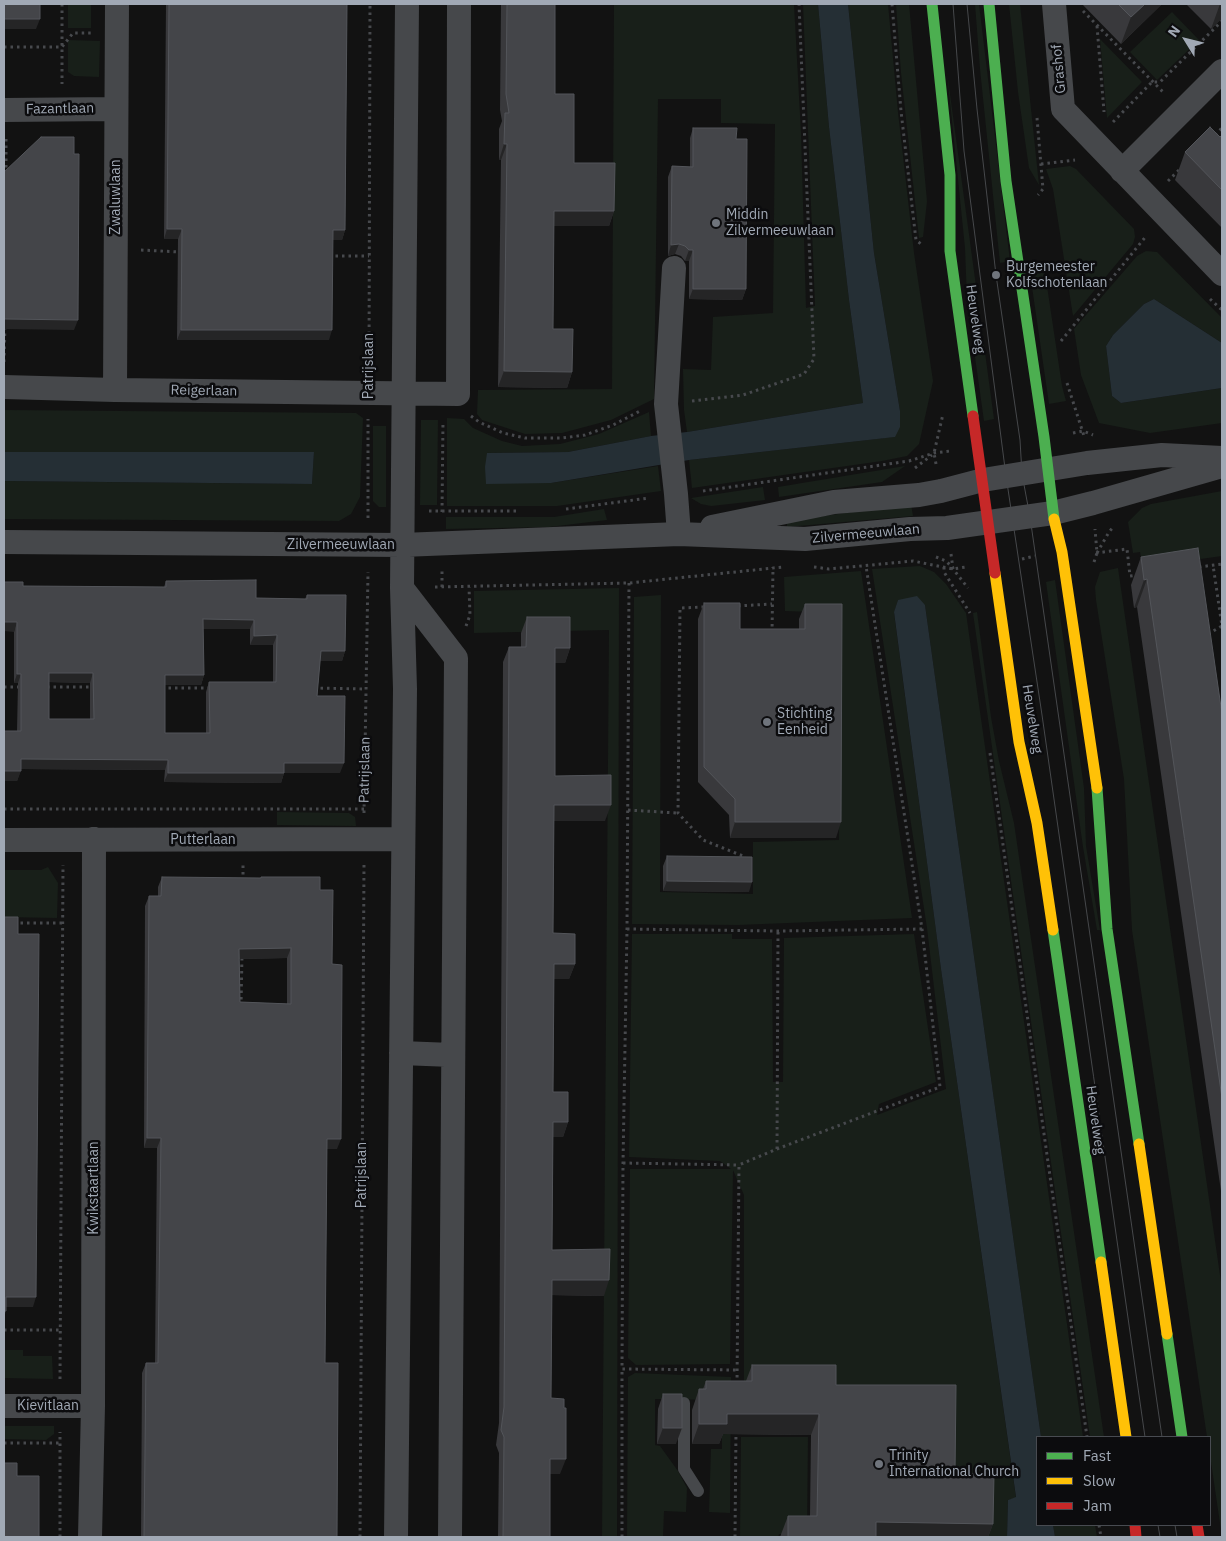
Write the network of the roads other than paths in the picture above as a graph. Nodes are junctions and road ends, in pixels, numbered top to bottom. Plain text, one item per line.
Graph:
1 (117, 4) edge
2 (407, 4) edge
3 (459, 4) edge
4 (932, 4) edge
5 (989, 4) edge
6 (1054, 4) edge
7 (1222, 71) edge
8 (116, 109) junction
9 (5, 110) edge
10 (1122, 171) junction
11 (674, 268) dead end
12 (1222, 274) edge
13 (4, 387) edge
14 (115, 390) junction
15 (404, 393) junction
16 (1222, 458) edge
17 (1222, 466) edge
18 (1048, 470) junction
19 (983, 480) junction
20 (1053, 513) junction
21 (988, 522) junction
22 (678, 534) junction
23 (4, 542) edge
24 (402, 545) junction
25 (402, 588) junction
26 (94, 839) junction
27 (402, 839) junction
28 (4, 840) edge
29 (401, 1053) junction
30 (452, 1055) junction
31 (684, 1403) edge
32 (4, 1406) edge
33 (93, 1406) junction
34 (1126, 1436) edge
35 (1182, 1436) edge
36 (698, 1491) dead end
37 (90, 1537) edge
38 (396, 1537) edge
39 (450, 1537) edge

1 - 8 street, Zwaluwlaan
2 - 15 street
3 - 15 street
4 - 19 main road, Heuvelweg
5 - 18 main road
6 - 10 street, Grashof
7 - 10 street
8 - 9 street, Fazantlaan
8 - 14 street, Zwaluwlaan
10 - 12 street, Grashof
11 - 22 street
13 - 14 street, Reigerlaan
14 - 15 street, Reigerlaan
15 - 24 street
16 - 18 street
17 - 20 street
18 - 19 street, Zilvermeeuwlaan
18 - 20 main road
19 - 21 main road, Heuvelweg
19 - 22 street, Zilvermeeuwlaan
20 - 21 street, Zilvermeeuwlaan
20 - 35 main road
21 - 22 street, Zilvermeeuwlaan
21 - 34 main road, Heuvelweg
22 - 24 street, Zilvermeeuwlaan
23 - 24 street, Zilvermeeuwlaan
24 - 25 street
25 - 27 street
25 - 30 street
26 - 27 street, Putterlaan
26 - 28 street, Putterlaan
26 - 33 street, Kwikstaartlaan
27 - 29 street
29 - 30 street
29 - 38 street
30 - 39 street
31 - 36 lane
32 - 33 street, Kievitlaan
33 - 37 street, Kwikstaartlaan

